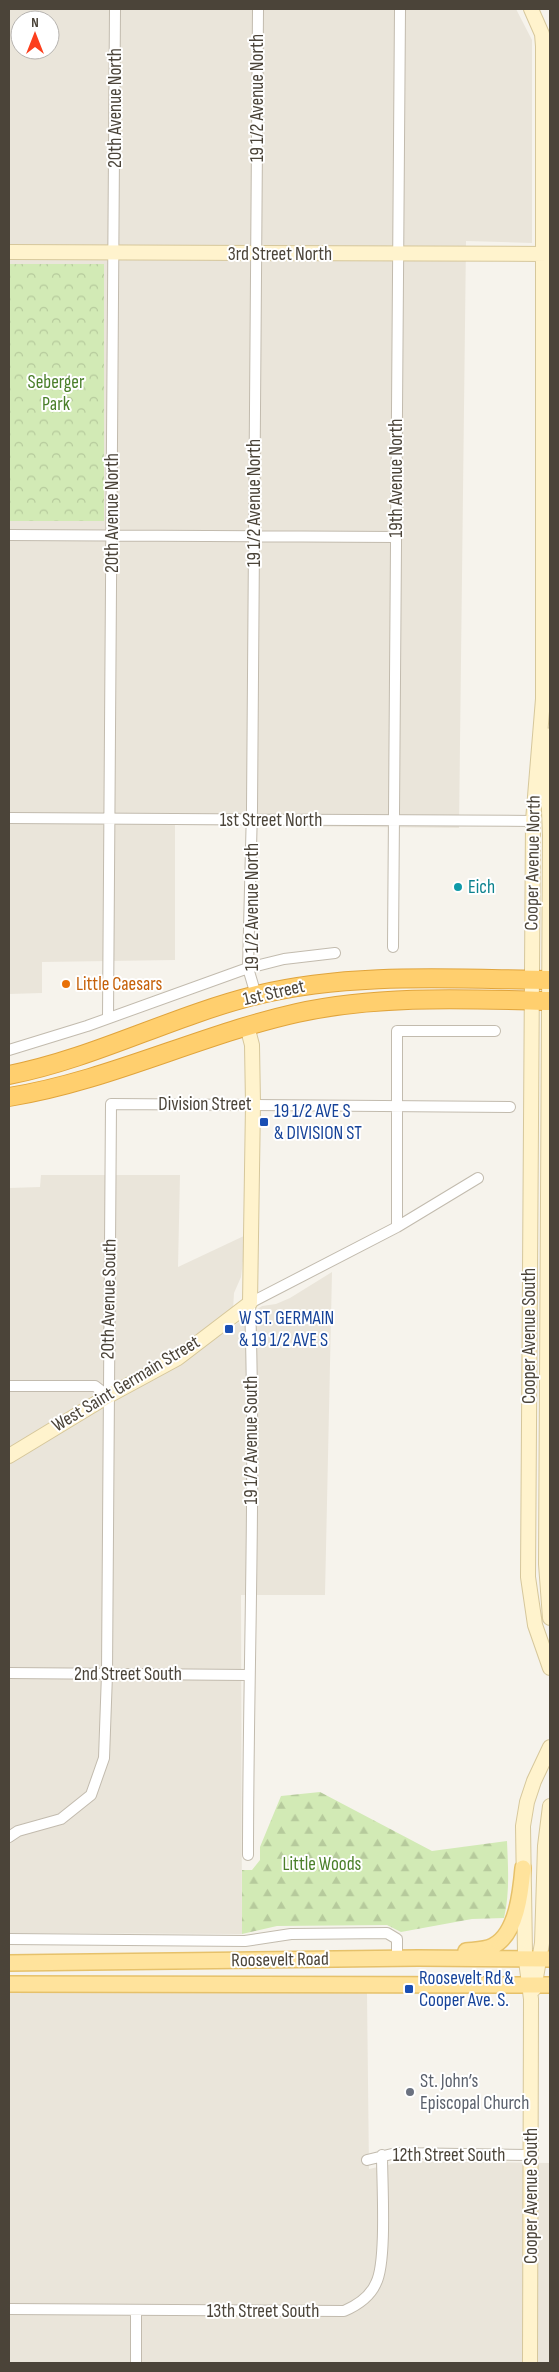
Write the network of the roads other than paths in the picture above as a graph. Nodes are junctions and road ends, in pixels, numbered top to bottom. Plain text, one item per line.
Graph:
1 (115, 9) edge
2 (258, 9) edge
3 (400, 9) edge
4 (531, 9) edge
5 (9, 252) edge
6 (114, 253) junction
7 (256, 254) junction
8 (547, 254) edge
9 (398, 255) junction
10 (9, 535) edge
11 (112, 535) junction
12 (254, 536) junction
13 (396, 537) junction
14 (543, 699) junction
15 (9, 818) edge
16 (110, 818) junction
17 (252, 820) junction
18 (394, 820) junction
19 (533, 821) junction
20 (393, 947) dead end
21 (335, 953) dead end
22 (248, 968) junction
23 (532, 980) junction
24 (550, 980) edge
25 (256, 995) junction
26 (531, 1000) junction
27 (550, 1001) edge
28 (108, 1018) junction
29 (247, 1026) junction
30 (495, 1031) dead end
31 (9, 1050) edge
32 (9, 1075) edge
33 (9, 1097) edge
34 (111, 1104) joint
35 (253, 1104) junction
36 (396, 1106) junction
37 (510, 1108) dead end
38 (478, 1178) dead end
39 (397, 1227) junction
40 (250, 1303) junction
41 (9, 1386) edge
42 (549, 1392) edge
43 (108, 1396) junction
44 (9, 1456) edge
45 (550, 1618) edge
46 (550, 1668) edge
47 (9, 1673) edge
48 (107, 1674) junction
49 (248, 1675) junction
50 (550, 1747) edge
51 (550, 1806) edge
52 (9, 1837) edge
53 (248, 1855) dead end
54 (523, 1868) junction
55 (9, 1939) edge
56 (397, 1958) junction
57 (418, 1958) junction
58 (538, 1959) edge
59 (9, 1963) edge
60 (9, 1984) edge
61 (550, 1985) edge
62 (531, 1990) junction
63 (382, 2155) junction
64 (531, 2155) junction
65 (367, 2160) dead end
66 (9, 2309) edge
67 (136, 2311) junction
68 (136, 2363) edge
69 (530, 2363) edge

1 - 6 street, 20th Avenue North
2 - 7 street, 19 1/2 Avenue North
3 - 9 street, 19th Avenue North
4 - 8 main road, Cooper Avenue North
5 - 6 main road, 3rd Street North
6 - 7 main road, 3rd Street North
6 - 11 street, 20th Avenue North
7 - 9 main road, 3rd Street North
7 - 12 street, 19 1/2 Avenue North
8 - 9 main road, 3rd Street North
8 - 14 main road, Cooper Avenue North
9 - 13 street, 19th Avenue North
10 - 11 street
11 - 12 street
11 - 16 street, 20th Avenue North
12 - 13 street
12 - 17 street, 19 1/2 Avenue North
13 - 18 street, 19th Avenue North
14 - 19 main road, Cooper Avenue North
14 - 24 main road
15 - 16 street, 1st Street North
16 - 17 street, 1st Street North
16 - 28 street, 20th Avenue North
17 - 18 street, 1st Street North
17 - 22 street, 19 1/2 Avenue North
18 - 19 street, 1st Street North
18 - 20 street, 19th Avenue North
19 - 23 main road, Cooper Avenue North
21 - 22 street
22 - 25 street, 19 1/2 Avenue North
22 - 28 street
23 - 24 highway, 1st Street
23 - 25 highway, 1st Street
23 - 26 main road, Cooper Avenue North
24 - 27 main road
25 - 32 highway, 1st Street
26 - 27 highway, 1st Street
26 - 29 highway, 1st Street
26 - 46 main road, Cooper Avenue South
27 - 42 main road
28 - 31 street
29 - 33 highway, 1st Street
29 - 35 main road, 19 1/2 Avenue South
30 - 36 street
34 - 35 street, Division Street
34 - 43 street, 20th Avenue South
35 - 36 street, Division Street
35 - 40 main road, 19 1/2 Avenue South
36 - 37 street, Division Street
36 - 39 street
38 - 39 street, West Saint Germain Street
39 - 40 street, West Saint Germain Street
40 - 43 main road, West Saint Germain Street
40 - 49 street, 19 1/2 Avenue South
41 - 43 street
42 - 45 main road
43 - 44 main road, West Saint Germain Street
43 - 48 street, 20th Avenue South
47 - 48 street, 2nd Street South
48 - 49 street, 2nd Street South
48 - 52 street, 20th Avenue South
49 - 53 street, 19 1/2 Avenue South
50 - 54 main road, Cooper Avenue South
51 - 58 main road, Cooper Avenue South
54 - 57 main road
54 - 58 main road, Cooper Avenue South
55 - 56 street
56 - 57 main road, Roosevelt Road
56 - 59 main road, Roosevelt Road
57 - 58 main road, Roosevelt Road
58 - 62 main road, Cooper Avenue South
60 - 62 main road, Roosevelt Road
61 - 62 main road, Roosevelt Road
62 - 64 main road, Cooper Avenue South
63 - 64 street, 12th Street South
63 - 65 street, 12th Street South
63 - 67 street, 13th Street South
64 - 69 main road, Cooper Avenue South
66 - 67 street, 13th Street South
67 - 68 street

